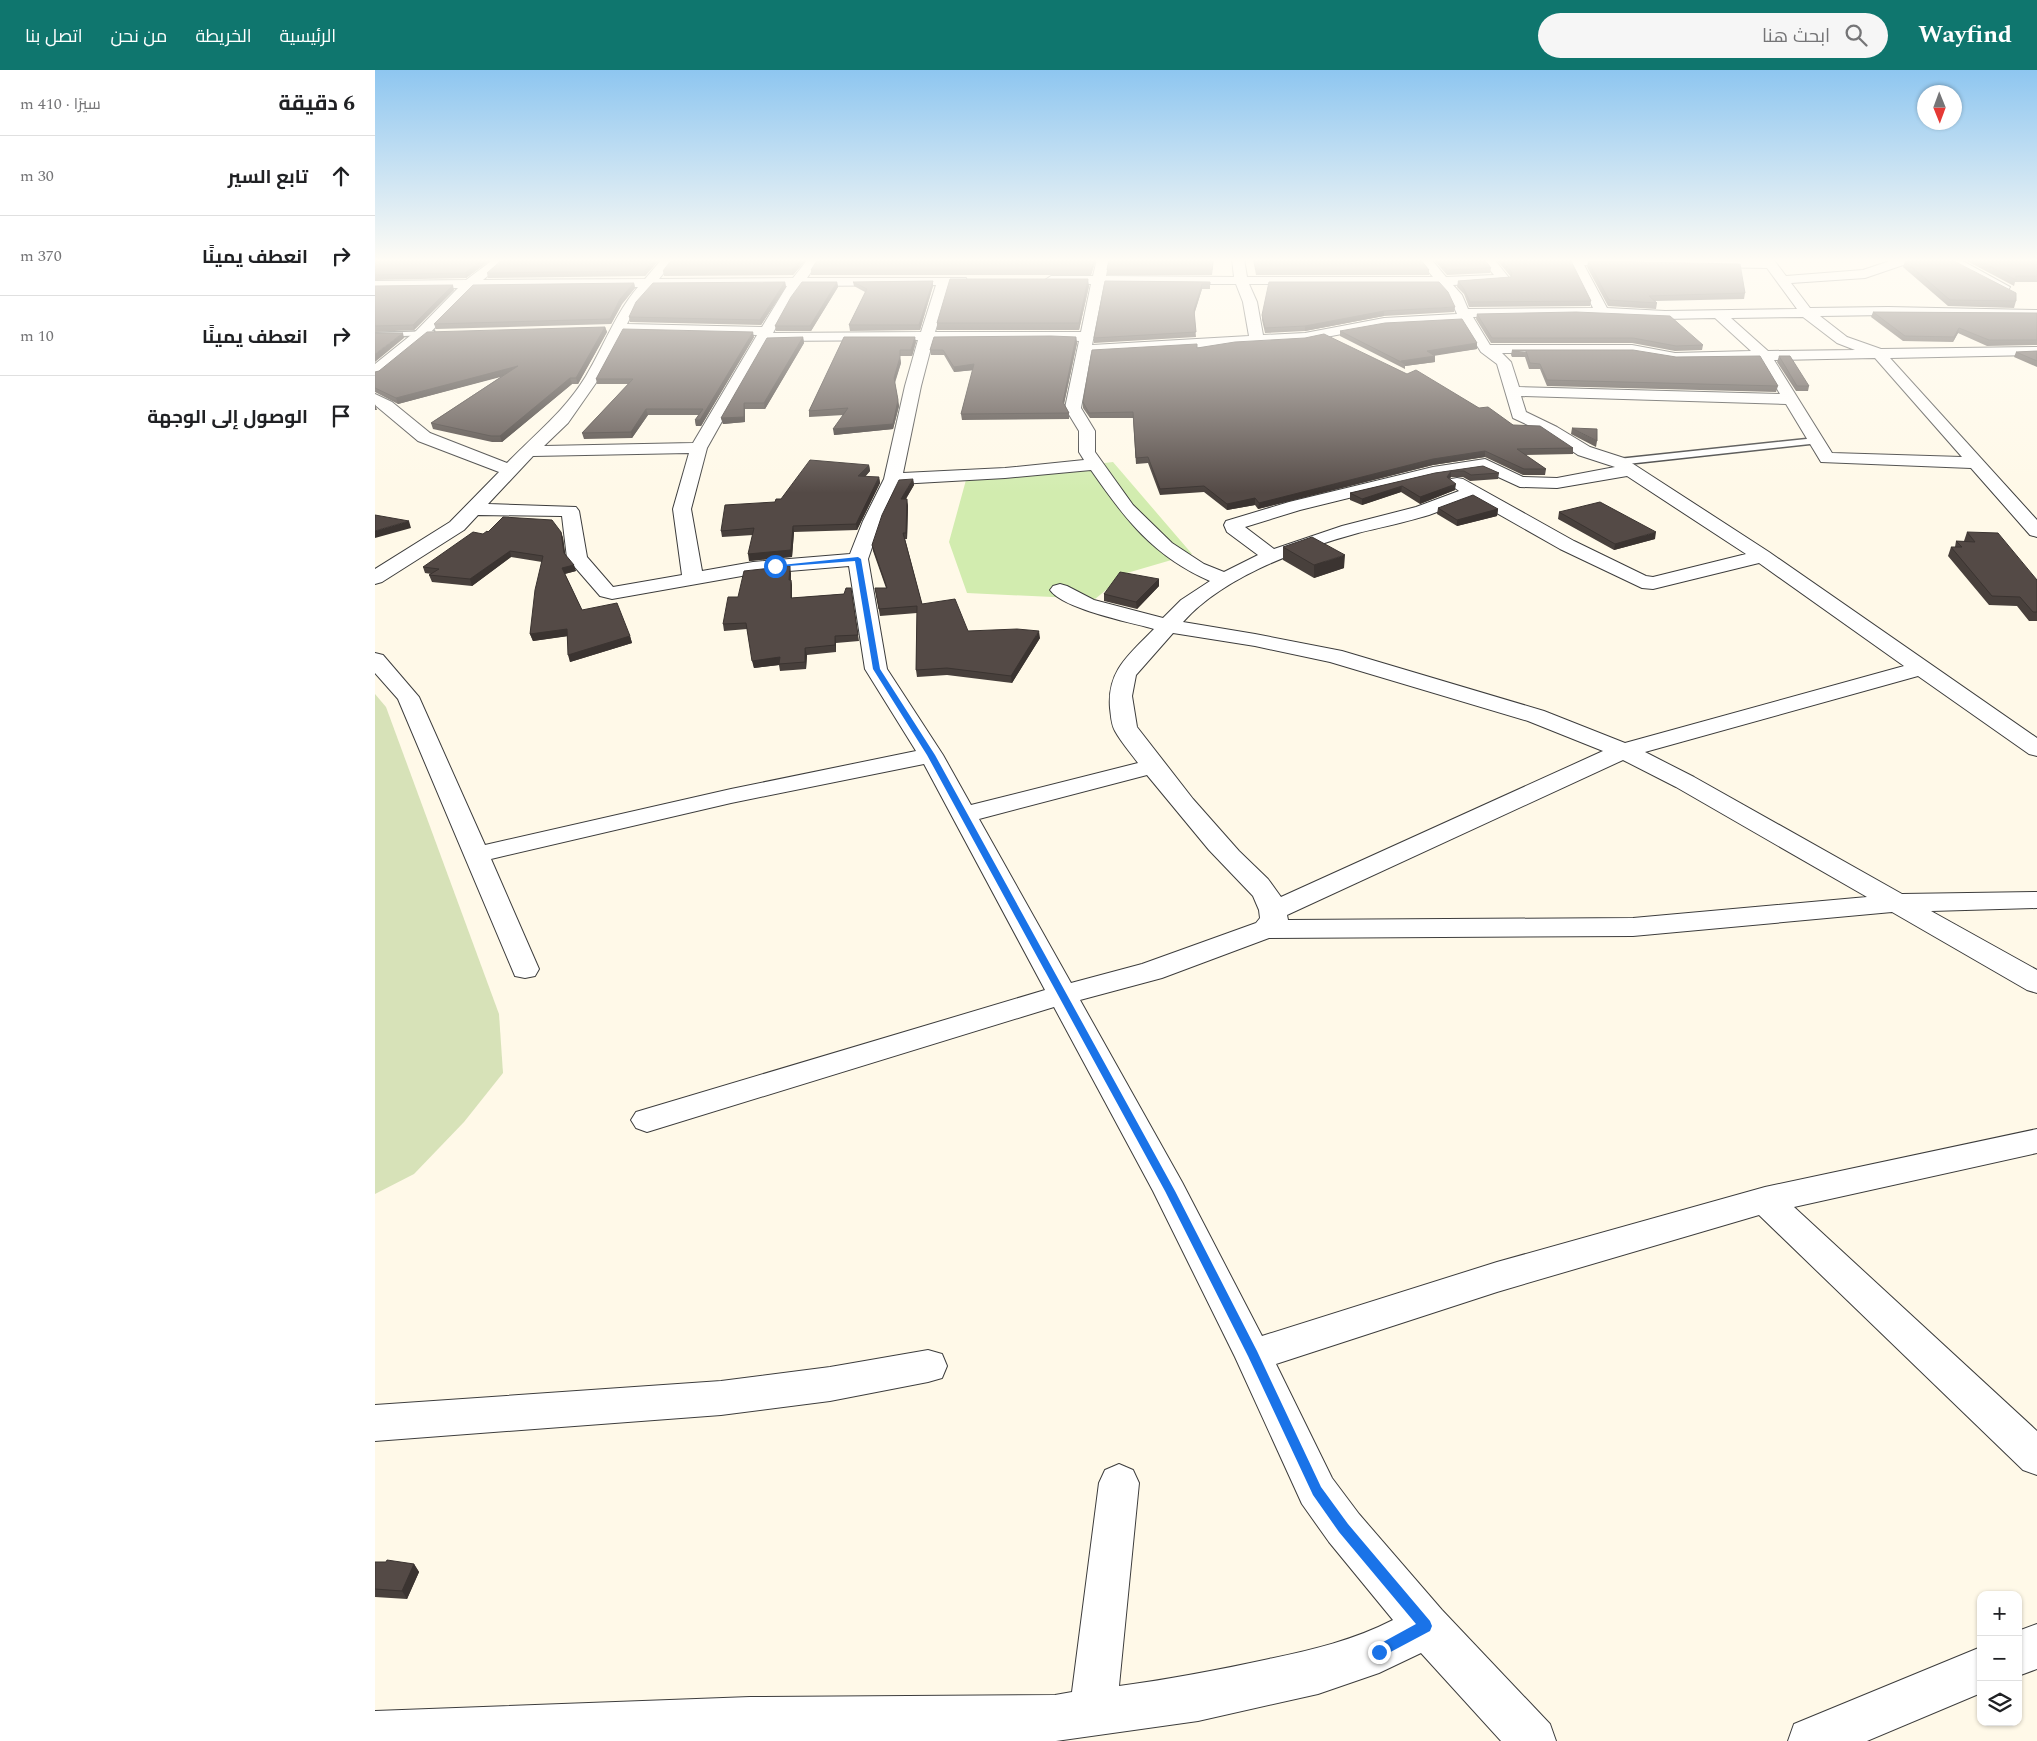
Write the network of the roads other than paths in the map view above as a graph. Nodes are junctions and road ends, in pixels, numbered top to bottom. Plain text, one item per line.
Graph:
1 (417, 337) edge
2 (610, 337) edge
3 (763, 337) edge
4 (928, 337) edge
5 (1059, 337) edge
6 (1087, 337) edge
7 (1256, 337) edge
8 (1315, 337) edge
9 (1479, 337) edge
10 (1743, 337) edge
11 (1838, 337) edge
12 (1257, 341) junction
13 (1086, 344) junction
14 (1486, 349) junction
15 (2037, 350) edge
16 (1878, 353) junction
17 (1763, 355) junction
18 (375, 372) edge
19 (1512, 391) junction
20 (375, 399) edge
21 (1790, 399) junction
22 (1816, 441) junction
23 (699, 448) junction
24 (528, 451) junction
25 (1977, 463) junction
26 (1096, 464) junction
27 (1624, 466) junction
28 (510, 470) junction
29 (1433, 472) junction
30 (893, 479) junction
31 (1474, 492) junction
32 (474, 509) junction
33 (2037, 531) edge
34 (1271, 556) junction
35 (1761, 556) junction
36 (858, 559) junction
37 (375, 578) edge
38 (693, 579) junction
39 (1225, 580) junction
40 (1061, 590) dead end
41 (1167, 626) junction
42 (375, 660) edge
43 (1921, 668) junction
44 (2037, 749) edge
45 (1623, 751) junction
46 (931, 755) junction
47 (1153, 766) junction
48 (963, 814) junction
49 (476, 855) junction
50 (2037, 900) edge
51 (1897, 903) junction
52 (1270, 920) junction
53 (525, 969) dead end
54 (2037, 983) edge
55 (1062, 995) junction
56 (647, 1120) dead end
57 (2037, 1140) edge
58 (1765, 1200) junction
59 (1253, 1355) junction
60 (928, 1366) dead end
61 (375, 1423) edge
62 (2037, 1457) edge
63 (1119, 1483) dead end
64 (1426, 1626) junction
65 (2037, 1646) edge
66 (2022, 1652) edge
67 (1977, 1672) edge
68 (1093, 1713) junction
69 (375, 1734) edge
70 (1533, 1741) edge
71 (1811, 1741) edge

1 - 18 street
2 - 24 street
3 - 23 street
4 - 30 street
5 - 13 street
6 - 13 street
7 - 12 street
8 - 12 street
9 - 14 street
10 - 17 street
11 - 16 street
12 - 13 street
13 - 26 street
14 - 17 street
14 - 19 street
15 - 16 street
16 - 17 street
16 - 25 street
17 - 21 street
19 - 21 street
19 - 27 street
20 - 28 street
21 - 22 street
22 - 25 street
22 - 27 lane
23 - 24 street
23 - 38 street
24 - 28 street
25 - 33 street
26 - 30 street
26 - 39 street
27 - 29 street
27 - 35 street
28 - 32 street
29 - 31 street
29 - 34 street
30 - 36 street
31 - 34 street
31 - 35 street
32 - 37 street
32 - 38 street
34 - 39 street
35 - 43 street
36 - 38 street
36 - 46 street
39 - 41 street
40 - 41 street
41 - 45 street
41 - 47 street
42 - 49 street
43 - 44 street
43 - 45 street
45 - 51 street
45 - 52 street
46 - 48 street
46 - 49 street
47 - 48 street
47 - 52 street
48 - 55 street
49 - 53 street
50 - 51 street
51 - 52 street
51 - 54 street
52 - 55 street
55 - 56 street
55 - 59 street
57 - 58 street
58 - 59 street
58 - 62 street
59 - 64 street
60 - 61 street
63 - 68 street
64 - 68 street
64 - 70 street
65 - 66 street
67 - 71 street
68 - 69 street

